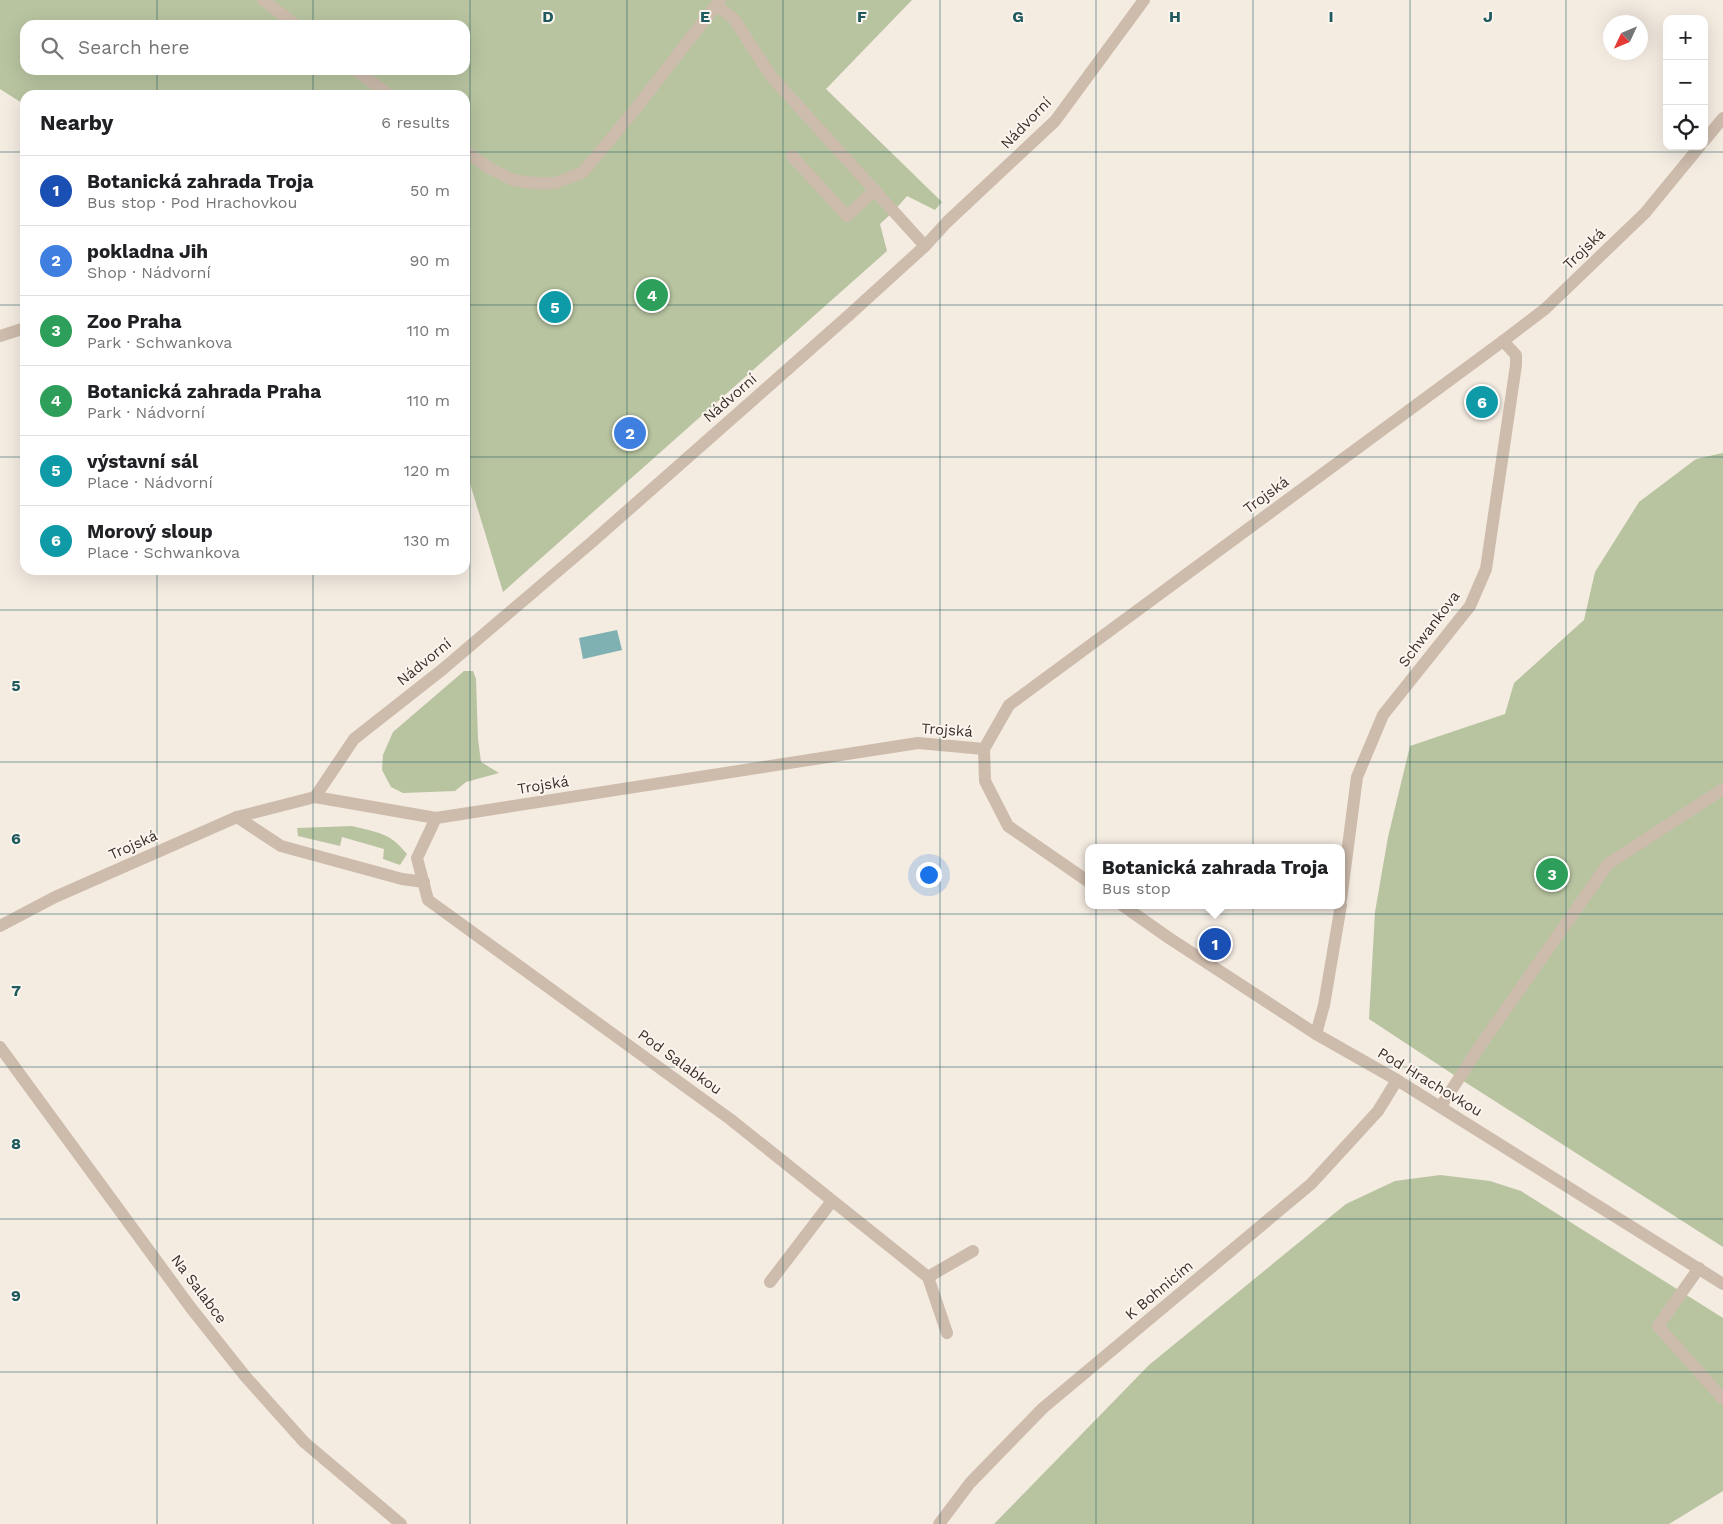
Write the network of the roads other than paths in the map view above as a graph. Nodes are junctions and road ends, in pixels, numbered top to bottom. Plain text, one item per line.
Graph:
1 (262, 0) edge
2 (1144, 0) edge
3 (718, 3) edge
4 (289, 20) edge
5 (363, 75) edge
6 (382, 90) edge
7 (1723, 118) edge
8 (1708, 136) edge
9 (1697, 150) edge
10 (470, 154) edge
11 (792, 156) dead end
12 (875, 190) junction
13 (925, 246) junction
14 (20, 330) edge
15 (0, 336) edge
16 (1503, 341) junction
17 (984, 749) junction
18 (1723, 789) edge
19 (315, 797) junction
20 (237, 817) junction
21 (436, 818) junction
22 (1345, 869) edge
23 (1085, 879) edge
24 (424, 882) junction
25 (1128, 909) edge
26 (1340, 909) edge
27 (0, 926) edge
28 (1316, 1034) junction
29 (0, 1047) edge
30 (1398, 1080) junction
31 (1441, 1106) junction
32 (832, 1201) junction
33 (973, 1251) dead end
34 (1699, 1268) junction
35 (928, 1277) junction
36 (770, 1282) dead end
37 (1723, 1284) edge
38 (947, 1333) dead end
39 (1723, 1399) edge
40 (401, 1524) edge
41 (939, 1524) edge

1 - 4 street
2 - 13 street, Nádvorní
3 - 10 street
3 - 12 street
5 - 6 street
7 - 8 street
9 - 16 street, Trojská
11 - 12 street
12 - 13 street
13 - 19 street, Nádvorní
14 - 15 street
16 - 17 street, Trojská
16 - 22 street, Schwankova
17 - 21 street, Trojská
17 - 23 street
18 - 31 street
19 - 20 street, Trojská
19 - 21 street, Trojská
20 - 24 street
20 - 27 street, Trojská
21 - 24 street, Pod Salabkou
24 - 32 street, Pod Salabkou
25 - 28 street, Pod Hrachovkou
26 - 28 street
28 - 30 street, Pod Hrachovkou
29 - 40 street, Na Salabce
30 - 31 street, Pod Hrachovkou
30 - 41 street, K Bohnicím
31 - 34 street, Pod Hrachovkou
32 - 35 street, Pod Salabkou
32 - 36 street
33 - 35 street
34 - 37 street, Pod Hrachovkou
34 - 39 street
35 - 38 street

